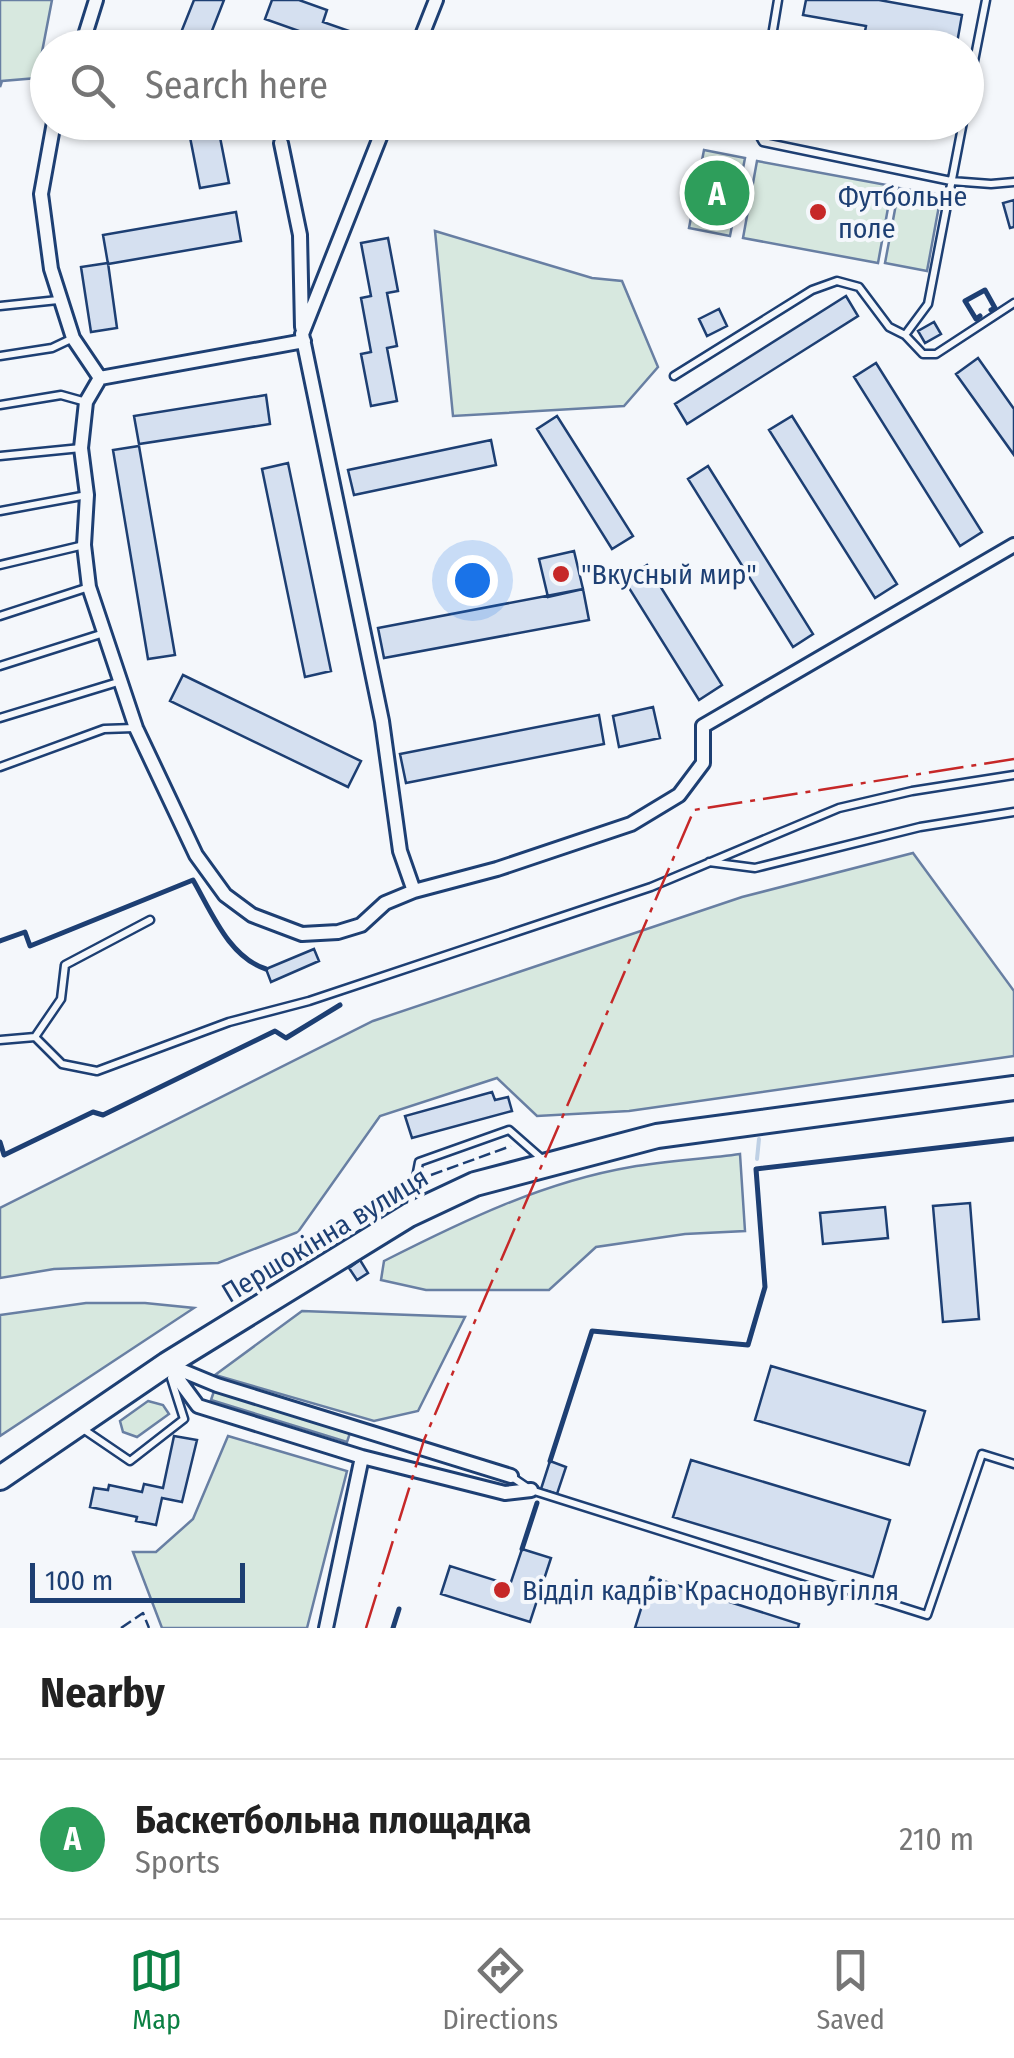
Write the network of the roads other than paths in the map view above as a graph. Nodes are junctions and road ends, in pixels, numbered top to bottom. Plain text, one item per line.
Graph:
1 (96, 0) edge
2 (436, 0) edge
3 (778, 0) edge
4 (986, 0) edge
5 (87, 30) edge
6 (424, 30) edge
7 (773, 30) edge
8 (980, 30) edge
9 (51, 140) edge
10 (379, 140) edge
11 (761, 140) edge
12 (959, 140) edge
13 (281, 143) dead end
14 (951, 181) junction
15 (1014, 182) edge
16 (61, 300) junction
17 (1014, 303) edge
18 (0, 306) edge
19 (905, 335) junction
20 (73, 338) junction
21 (303, 338) junction
22 (0, 356) edge
23 (674, 376) dead end
24 (100, 378) junction
25 (86, 402) junction
26 (0, 405) edge
27 (80, 448) junction
28 (0, 456) edge
29 (87, 495) junction
30 (0, 512) edge
31 (84, 545) junction
32 (1014, 545) edge
33 (0, 566) edge
34 (89, 587) junction
35 (0, 616) edge
36 (104, 633) junction
37 (0, 666) edge
38 (118, 682) junction
39 (0, 718) edge
40 (136, 728) junction
41 (0, 767) edge
42 (1014, 775) edge
43 (1014, 812) edge
44 (708, 862) junction
45 (414, 892) junction
46 (150, 920) dead end
47 (35, 1037) junction
48 (0, 1040) edge
49 (1014, 1088) edge
50 (547, 1163) junction
51 (409, 1215) junction
52 (167, 1364) junction
53 (78, 1426) junction
54 (370, 1434) junction
55 (362, 1457) junction
56 (1014, 1464) edge
57 (510, 1476) joint
58 (0, 1478) edge
59 (531, 1490) junction
60 (326, 1628) edge

1 - 5 street
2 - 6 street
3 - 7 lane
4 - 8 lane
9 - 16 street
10 - 21 street
11 - 14 lane
12 - 14 lane
13 - 21 street
14 - 15 lane
14 - 19 lane
16 - 18 lane
16 - 20 street
17 - 19 lane
19 - 23 lane
20 - 22 lane
20 - 24 street
21 - 24 street
21 - 45 street
24 - 25 street
25 - 26 lane
25 - 27 street
27 - 28 lane
27 - 29 street
29 - 30 lane
29 - 31 street
31 - 33 lane
31 - 34 street
32 - 45 street
34 - 35 lane
34 - 36 street
36 - 37 lane
36 - 38 street
38 - 39 lane
38 - 40 street
40 - 41 lane
40 - 45 street
42 - 44 lane
43 - 44 lane
44 - 47 lane
46 - 47 lane
47 - 48 lane
49 - 50 highway, Першокінна вулиця
50 - 51 highway, Першокінна вулиця
50 - 51 lane
51 - 52 highway, Першокінна вулиця
52 - 53 highway, Першокінна вулиця
52 - 53 lane
52 - 54 street
52 - 55 street
53 - 58 highway, Першокінна вулиця
54 - 55 lane
54 - 57 street
55 - 59 street
55 - 60 street
56 - 59 lane
57 - 59 lane

